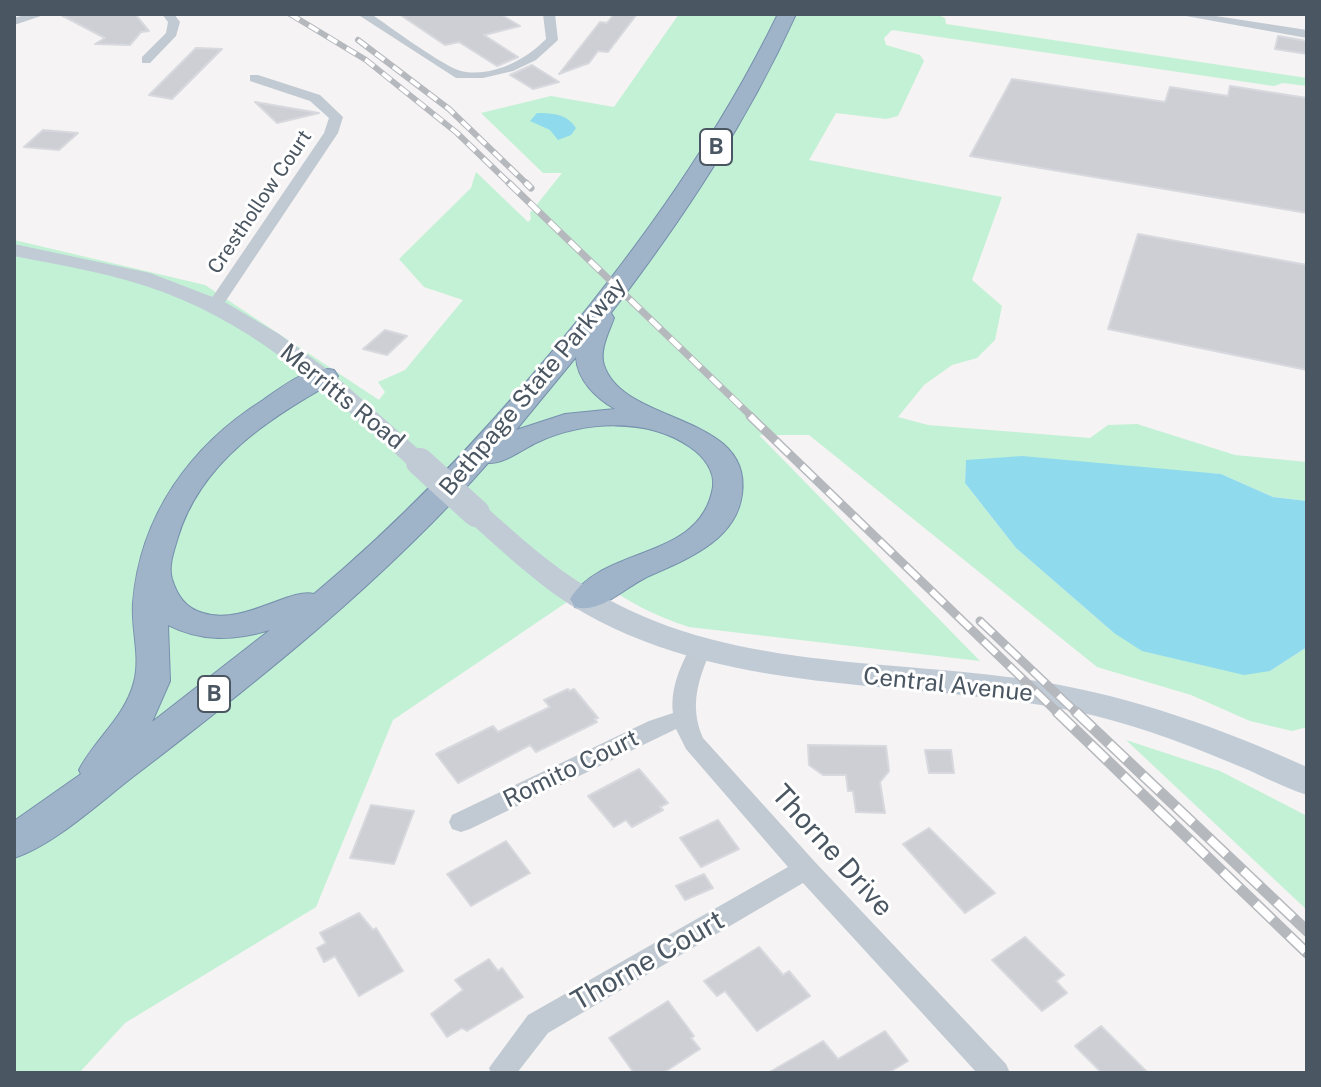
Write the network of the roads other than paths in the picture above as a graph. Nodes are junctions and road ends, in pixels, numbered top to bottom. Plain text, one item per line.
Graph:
1 (41, 14) edge
2 (168, 14) edge
3 (363, 14) edge
4 (549, 14) edge
5 (787, 14) edge
6 (1181, 14) edge
7 (1197, 15) edge
8 (14, 22) edge
9 (1307, 34) edge
10 (146, 60) dead end
11 (254, 78) dead end
12 (14, 250) edge
13 (608, 299) junction
14 (215, 305) junction
15 (324, 376) junction
16 (675, 427) junction
17 (467, 469) junction
18 (154, 573) junction
19 (349, 581) junction
20 (587, 599) junction
21 (701, 648) junction
22 (683, 718) junction
23 (1307, 782) edge
24 (75, 801) junction
25 (461, 822) dead end
26 (14, 842) edge
27 (806, 869) junction
28 (503, 1068) dead end
29 (996, 1073) edge

1 - 8 street
2 - 10 street
3 - 4 street
5 - 13 highway, Bethpage State Parkway / B
6 - 7 street
7 - 9 street
11 - 14 street, Cresthollow Court
12 - 14 main road, Merritts Road
13 - 16 highway
13 - 17 highway, Bethpage State Parkway / B
14 - 15 main road, Merritts Road
15 - 18 highway
15 - 20 main road, Merritts Road, bridge
16 - 17 highway
16 - 20 highway
17 - 19 highway, Bethpage State Parkway / B
18 - 19 highway
18 - 24 highway
19 - 24 highway, Bethpage State Parkway / B
20 - 21 main road, Central Avenue
21 - 22 street
21 - 23 main road, Central Avenue
22 - 25 street, Romito Court
22 - 27 street, Thorne Drive
24 - 26 highway, Bethpage State Parkway / B
27 - 28 street, Thorne Court
27 - 29 street, Thorne Drive

